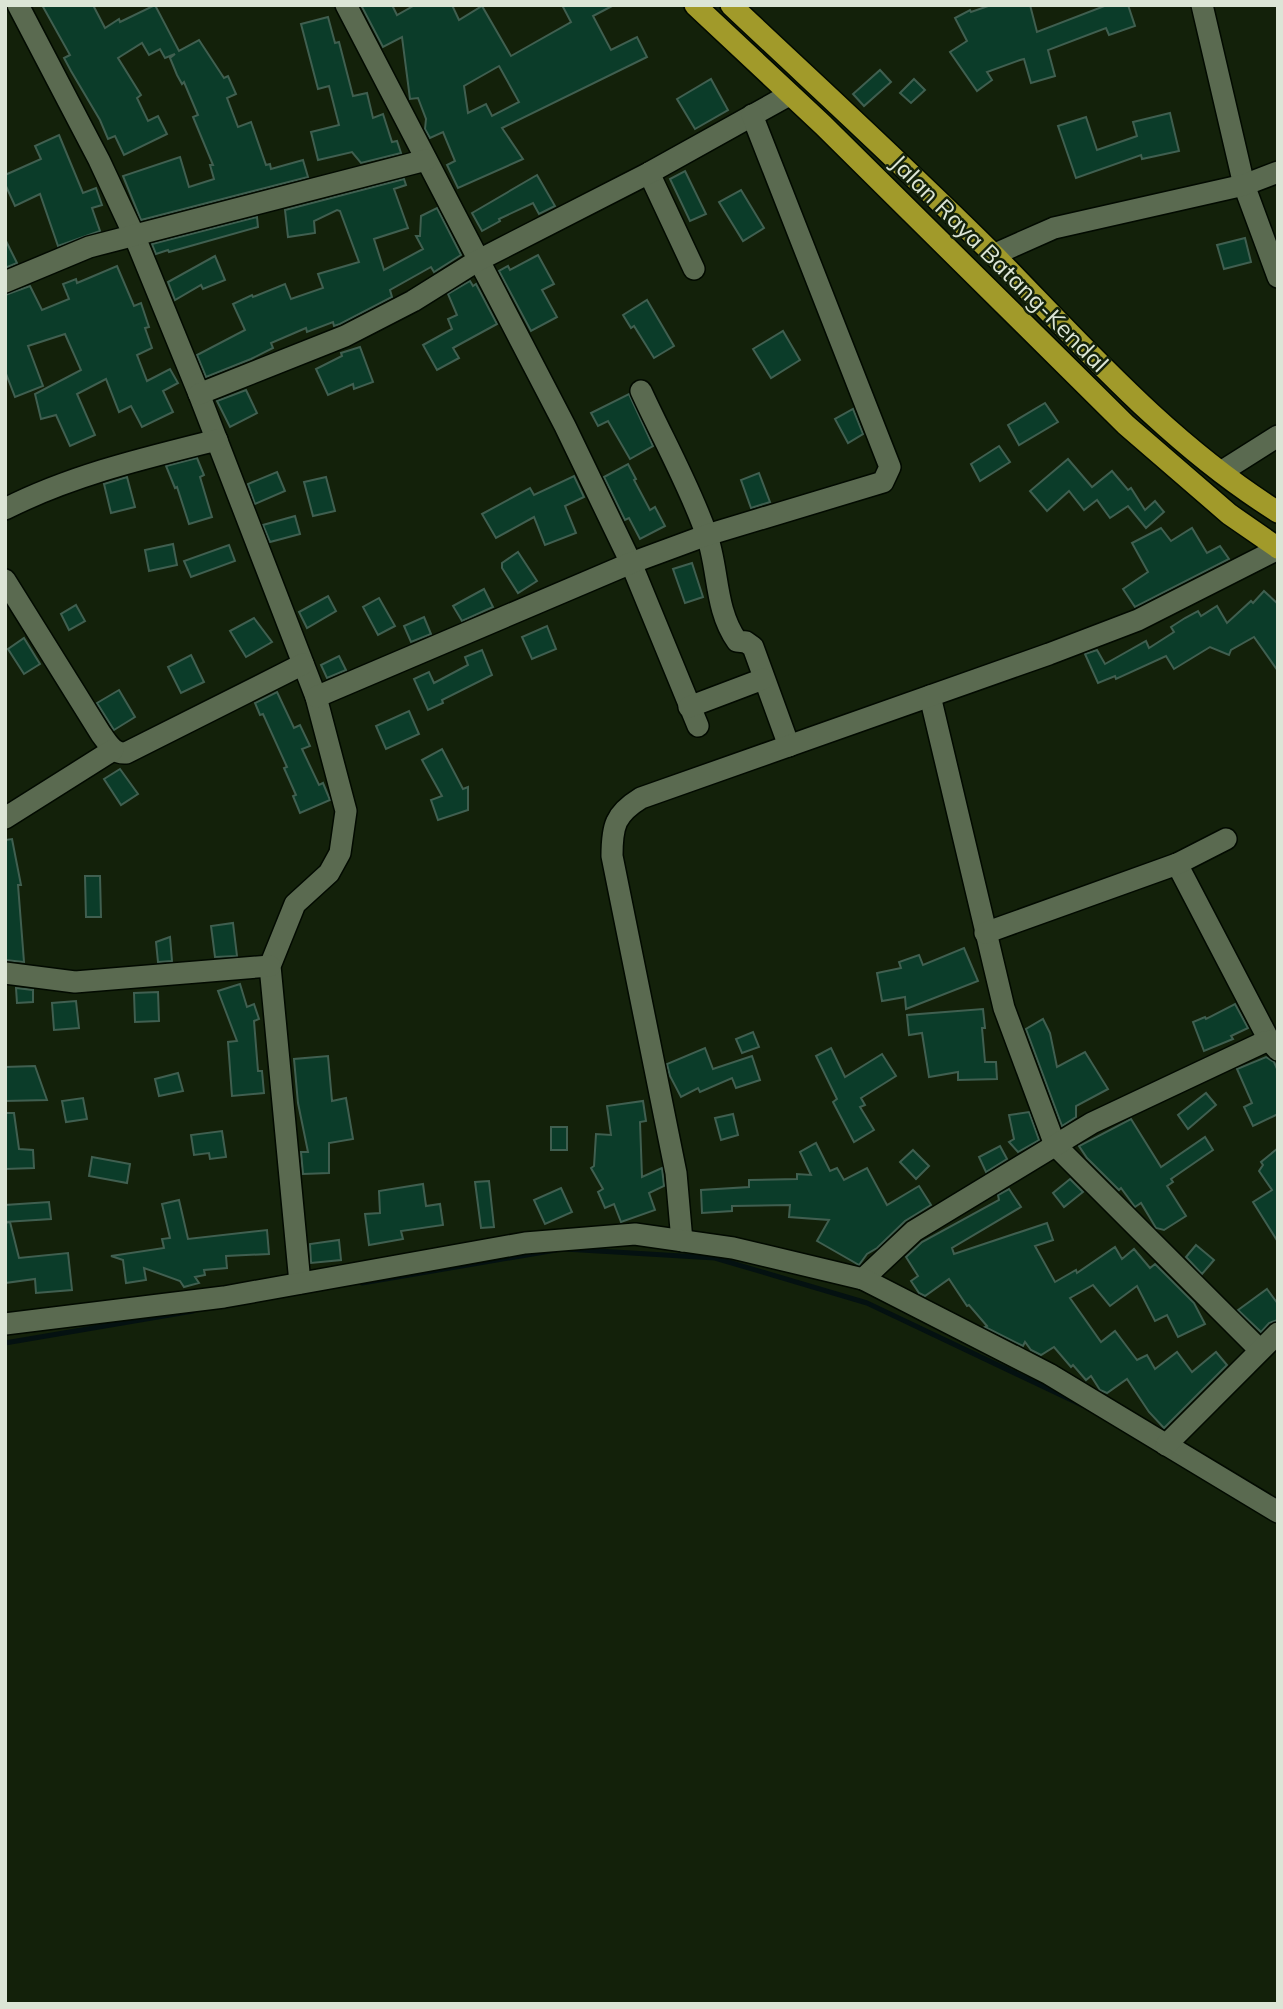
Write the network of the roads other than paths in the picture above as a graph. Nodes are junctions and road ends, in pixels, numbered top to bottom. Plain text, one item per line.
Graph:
1 (18, 5) edge
2 (346, 5) edge
3 (695, 5) edge
4 (732, 5) edge
5 (1202, 5) edge
6 (759, 31) junction
7 (740, 48) junction
8 (789, 94) junction
9 (751, 115) junction
10 (426, 160) junction
11 (1278, 172) edge
12 (649, 173) junction
13 (1244, 185) junction
14 (134, 235) junction
15 (993, 255) junction
16 (477, 261) junction
17 (694, 269) dead end
18 (1278, 277) edge
19 (5, 282) edge
20 (641, 391) dead end
21 (199, 394) junction
22 (1278, 436) edge
23 (217, 440) junction
24 (1220, 472) junction
25 (5, 509) edge
26 (1278, 512) edge
27 (707, 535) junction
28 (1278, 548) edge
29 (631, 562) junction
30 (5, 580) edge
31 (303, 664) junction
32 (763, 679) junction
33 (930, 696) junction
34 (316, 697) junction
35 (789, 746) junction
36 (113, 750) junction
37 (5, 818) edge
38 (1226, 839) dead end
39 (1178, 864) junction
40 (985, 933) junction
41 (270, 966) junction
42 (5, 973) edge
43 (1274, 1046) edge
44 (1055, 1145) junction
45 (682, 1241) junction
46 (863, 1279) junction
47 (300, 1283) junction
48 (5, 1324) edge
49 (1278, 1333) edge
50 (1260, 1350) junction
51 (1166, 1445) junction
52 (1278, 1512) edge

1 - 14 street
2 - 10 street
3 - 7 highway, Jalan Raya Batang-Kendal
4 - 6 highway, Jalan Raya Batang-Kendal
5 - 13 street
6 - 7 highway
6 - 15 highway, Jalan Raya Batang-Kendal
7 - 8 highway, Jalan Raya Batang-Kendal
8 - 9 street
8 - 28 highway, Jalan Raya Batang-Kendal
9 - 12 street
9 - 27 street
10 - 14 street
10 - 16 street
11 - 13 street
12 - 16 street
12 - 17 street
13 - 15 street
13 - 18 street
14 - 19 street
14 - 21 street
15 - 24 highway, Jalan Raya Batang-Kendal
16 - 21 street
16 - 29 street
20 - 27 street
21 - 23 street
22 - 24 street
23 - 25 street
23 - 31 street
24 - 26 highway, Jalan Raya Batang-Kendal
27 - 29 street
27 - 32 street
28 - 33 street
29 - 32 street
29 - 34 street
30 - 36 street
31 - 34 street
31 - 36 street
32 - 35 street
33 - 35 street
33 - 40 street
34 - 41 street
35 - 45 street
36 - 37 street
38 - 39 street
39 - 40 street
39 - 43 street
40 - 44 street
41 - 42 street
41 - 47 street
43 - 44 street
44 - 46 street
44 - 50 street
45 - 46 street
45 - 47 street
46 - 51 street
47 - 48 street
49 - 50 street
50 - 51 street
51 - 52 street

